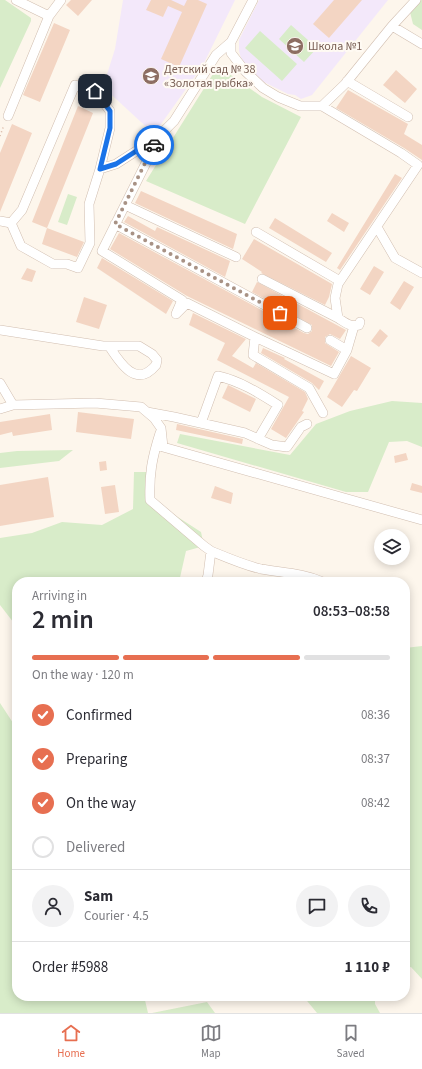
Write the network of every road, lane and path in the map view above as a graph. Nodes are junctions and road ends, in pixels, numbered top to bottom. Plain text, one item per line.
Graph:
1 (16, 0) edge
2 (61, 0) edge
3 (252, 0) edge
4 (416, 0) edge
5 (49, 16) junction
6 (392, 26) junction
7 (231, 42) junction
8 (422, 44) edge
9 (347, 81) junction
10 (322, 106) junction
11 (8, 116) joint
12 (408, 117) dead end
13 (0, 136) edge
14 (158, 137) junction
15 (420, 167) edge
16 (100, 169) junction
17 (125, 205) junction
18 (0, 221) edge
19 (11, 223) junction
20 (115, 224) junction
21 (377, 227) junction
22 (256, 232) dead end
23 (236, 257) dead end
24 (422, 273) edge
25 (262, 279) dead end
26 (340, 281) junction
27 (338, 318) junction
28 (307, 328) dead end
29 (0, 330) edge
30 (254, 337) junction
31 (330, 340) dead end
32 (109, 346) junction
33 (347, 350) junction
34 (0, 383) edge
35 (13, 405) junction
36 (0, 409) edge
37 (147, 412) junction
38 (323, 413) dead end
39 (201, 423) junction
40 (307, 424) dead end
41 (161, 428) junction
42 (258, 439) junction
43 (422, 520) edge
44 (211, 551) junction
45 (207, 577) edge
46 (308, 577) edge

1 - 5 street
2 - 5 street
3 - 7 street
4 - 6 street
5 - 11 street
6 - 8 street
6 - 9 street
7 - 10 street
7 - 14 street
9 - 10 street
9 - 12 street
10 - 15 street
11 - 13 path
14 - 16 street
14 - 17 street
15 - 21 street
16 - 19 street
16 - 19 street
17 - 20 street
17 - 23 street
18 - 19 street
20 - 28 street
20 - 30 street
21 - 24 street
21 - 26 street
22 - 26 street
25 - 27 street
26 - 27 street
27 - 33 street
29 - 32 street
30 - 33 street
30 - 38 street
31 - 33 street
32 - 32 street
34 - 35 street
35 - 36 street
35 - 37 street
37 - 39 street
37 - 41 street
39 - 42 street
39 - 42 street
40 - 42 street
41 - 43 street
41 - 44 street
44 - 45 street
44 - 46 street

